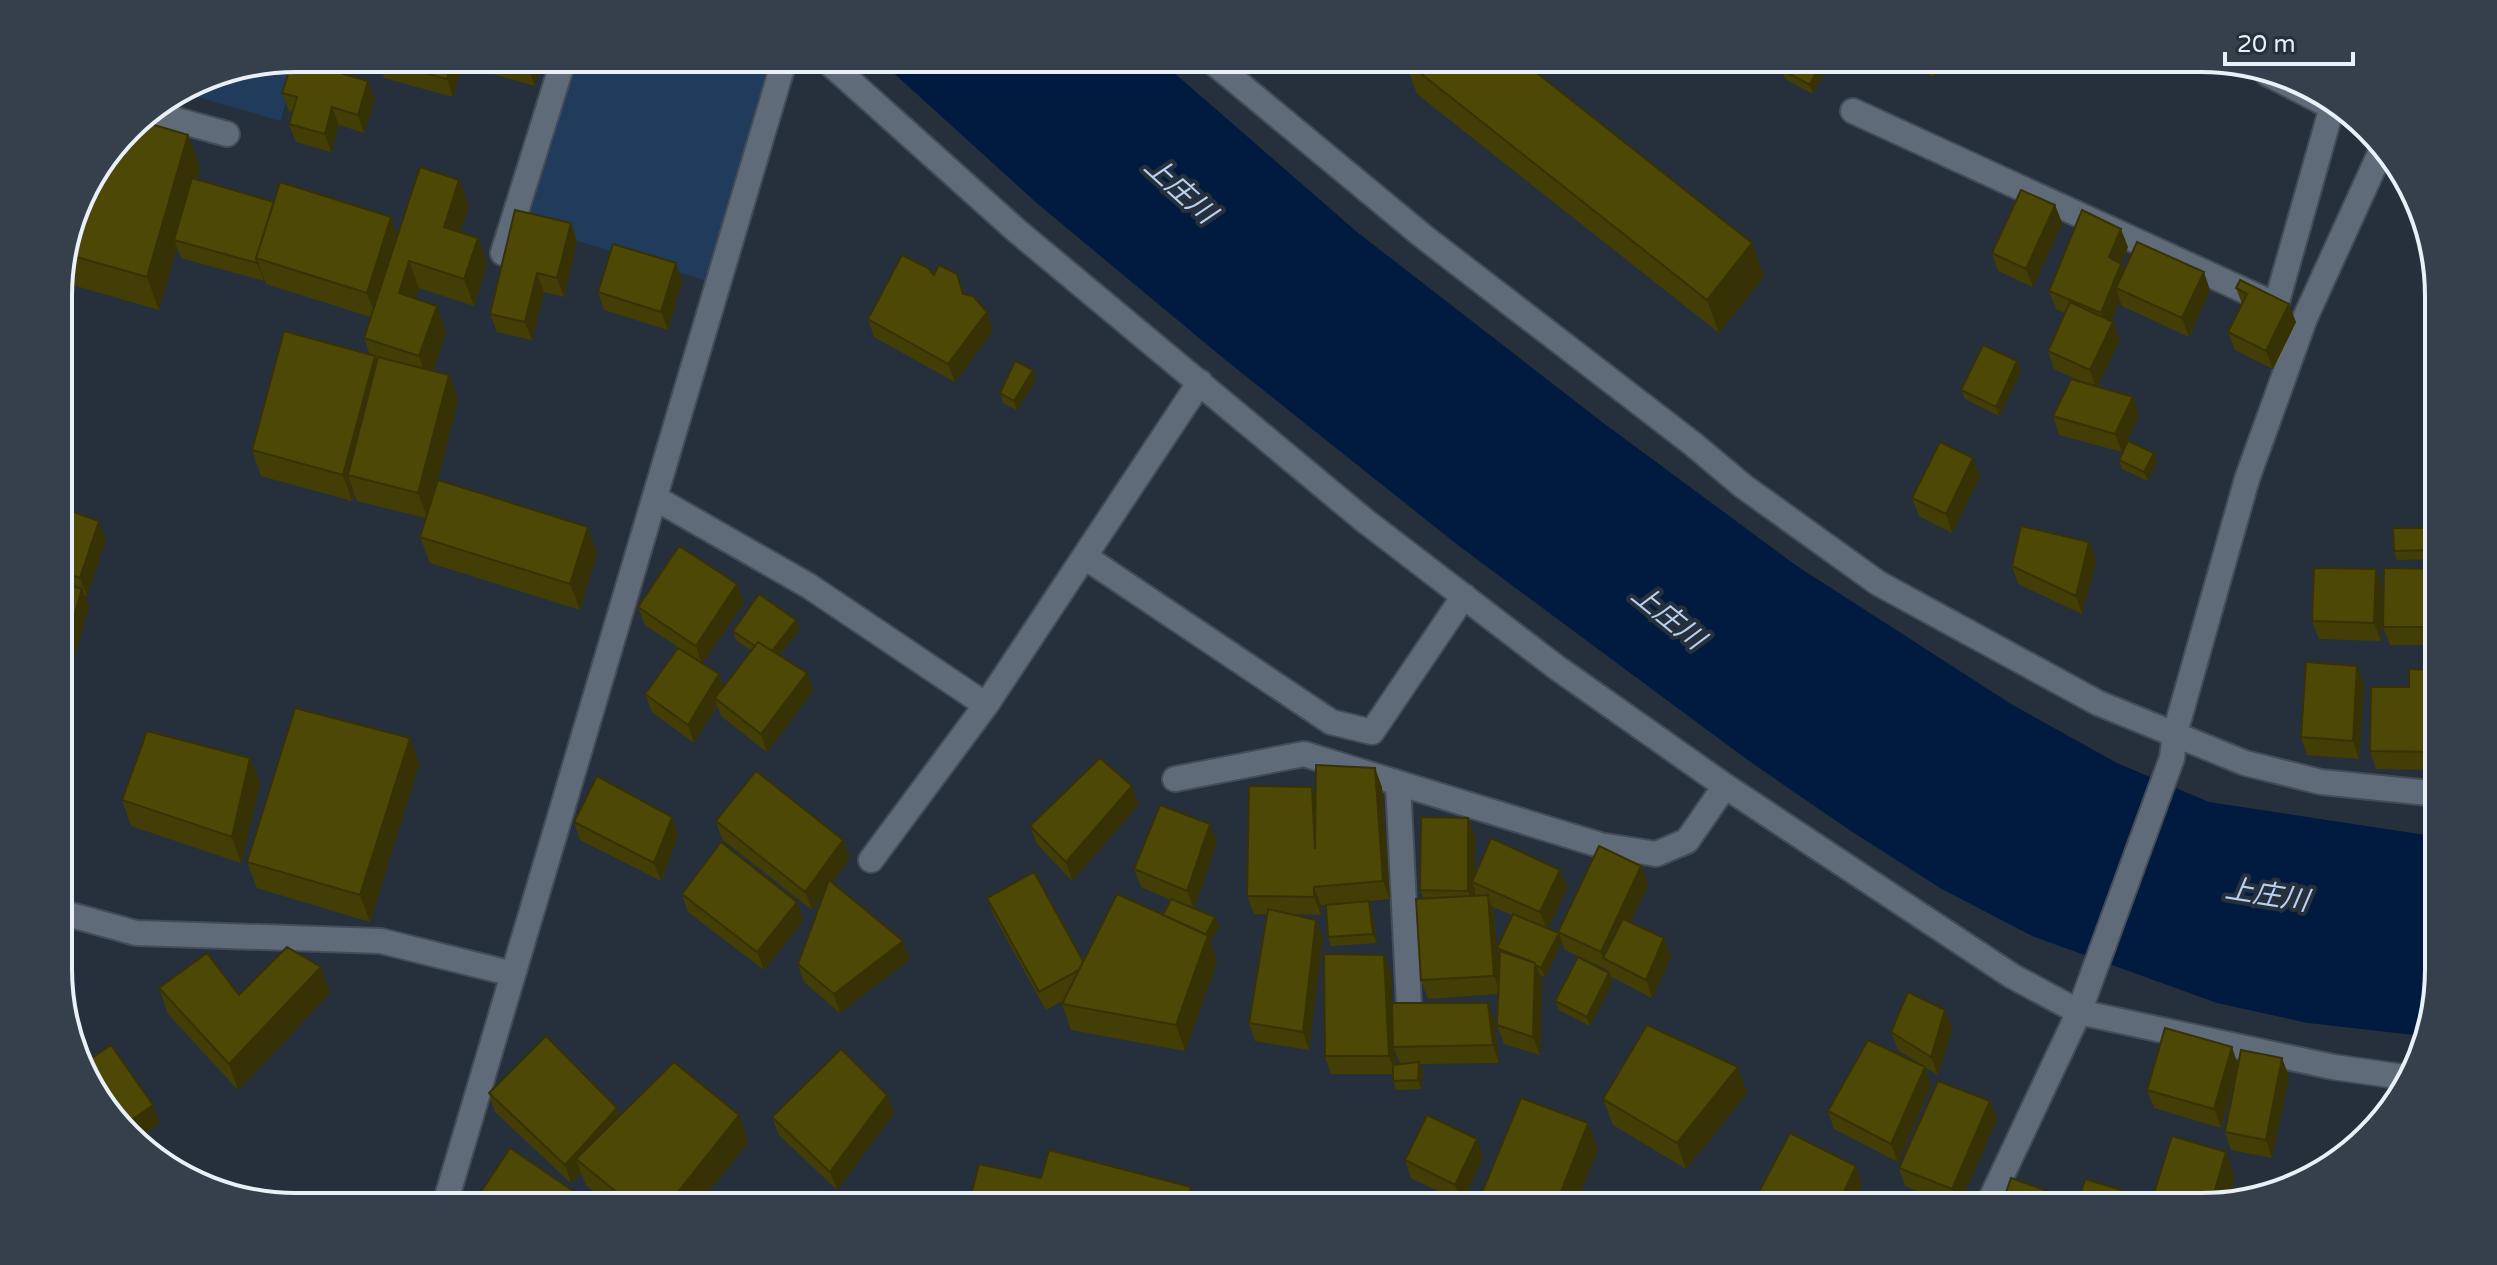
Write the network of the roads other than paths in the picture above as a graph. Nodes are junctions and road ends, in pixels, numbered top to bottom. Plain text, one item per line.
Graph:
1 (560, 72) edge
2 (781, 72) edge
3 (840, 72) edge
4 (1225, 72) edge
5 (1853, 111) dead end
6 (2330, 114) edge
7 (164, 116) edge
8 (227, 134) dead end
9 (2377, 159) edge
10 (503, 253) edge
11 (2276, 305) junction
12 (2305, 318) junction
13 (1200, 382) junction
14 (655, 498) junction
15 (1085, 557) junction
16 (1464, 596) junction
17 (986, 705) junction
18 (2175, 733) junction
19 (1175, 779) dead end
20 (1398, 783) junction
21 (1725, 786) junction
22 (2425, 793) edge
23 (871, 860) dead end
24 (72, 915) edge
25 (513, 974) junction
26 (2081, 1004) junction
27 (1409, 1006) edge
28 (2397, 1076) edge
29 (448, 1193) edge
30 (1993, 1193) edge

1 - 10 street
2 - 14 street
3 - 13 street
4 - 18 street
5 - 11 street
6 - 11 street
7 - 8 street
9 - 12 street
11 - 12 street
12 - 18 street
13 - 15 street
13 - 16 street
14 - 17 street
14 - 25 street
15 - 16 street
15 - 17 street
16 - 21 street
17 - 23 street
18 - 22 street
18 - 26 street
19 - 20 street
20 - 21 street
20 - 27 street
21 - 26 street
24 - 25 street
25 - 29 street
26 - 28 street
26 - 30 street

